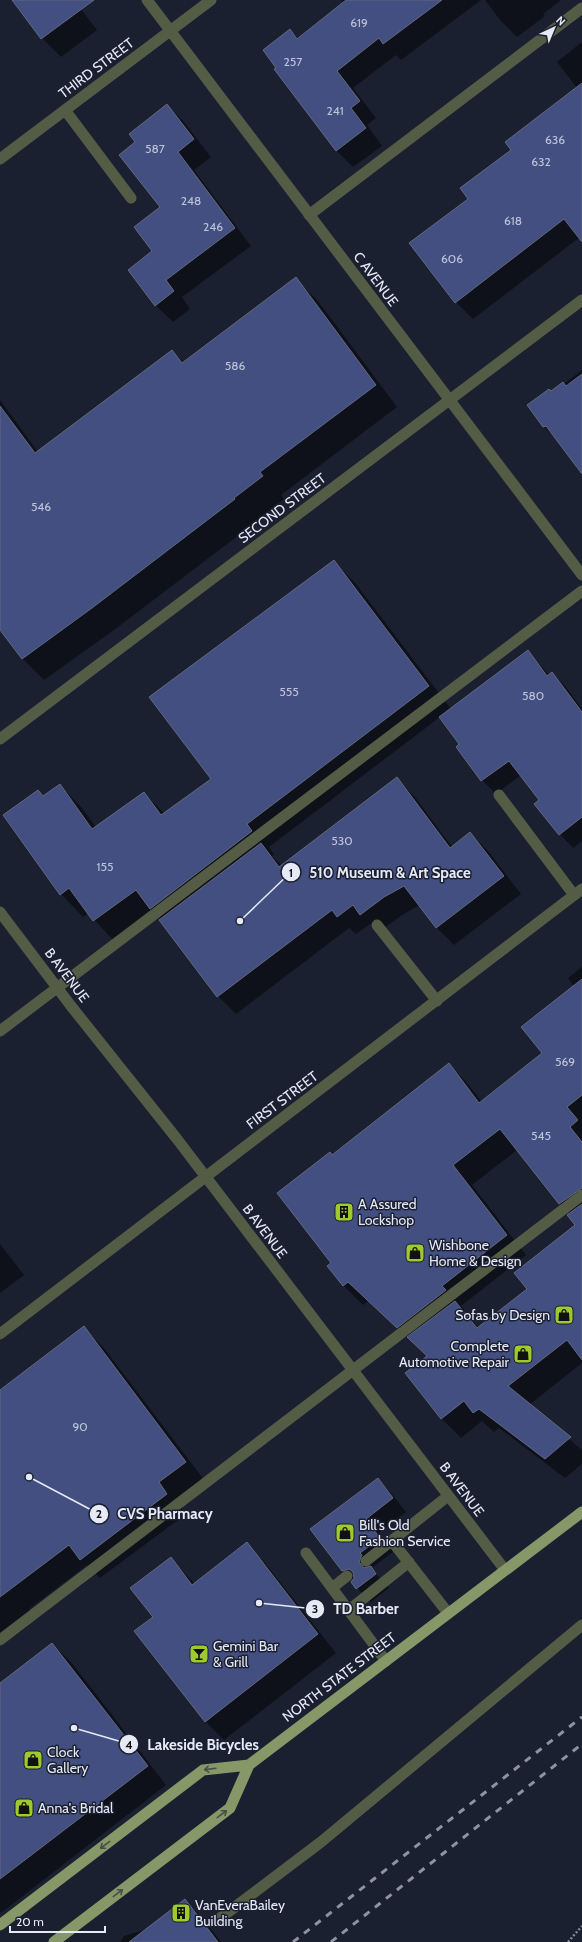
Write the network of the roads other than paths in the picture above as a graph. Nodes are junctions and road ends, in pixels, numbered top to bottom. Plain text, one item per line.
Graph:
1 (147, 0) edge
2 (211, 0) edge
3 (582, 8) edge
4 (170, 30) junction
5 (65, 110) junction
6 (0, 159) edge
7 (131, 198) dead end
8 (309, 215) junction
9 (582, 300) edge
10 (450, 400) junction
11 (582, 575) edge
12 (582, 591) edge
13 (0, 740) edge
14 (499, 796) dead end
15 (578, 892) edge
16 (0, 912) edge
17 (377, 925) dead end
18 (57, 987) junction
19 (437, 1000) junction
20 (0, 1030) edge
21 (205, 1177) junction
22 (582, 1195) edge
23 (0, 1334) edge
24 (353, 1370) junction
25 (448, 1496) junction
26 (582, 1512) edge
27 (392, 1541) junction
28 (306, 1553) dead end
29 (366, 1561) dead end
30 (409, 1562) junction
31 (504, 1570) junction
32 (347, 1576) dead end
33 (332, 1588) junction
34 (349, 1610) junction
35 (448, 1614) junction
36 (582, 1625) edge
37 (0, 1640) edge
38 (386, 1661) junction
39 (248, 1765) junction
40 (219, 1919) dead end
41 (0, 1925) edge
42 (54, 1942) edge

1 - 4 street, C AVENUE
2 - 4 street, THIRD STREET
3 - 8 street
4 - 5 street, THIRD STREET
4 - 8 street, C AVENUE
5 - 6 street, THIRD STREET
5 - 7 street
8 - 10 street, C AVENUE
9 - 10 street, SECOND STREET
10 - 11 street, C AVENUE
10 - 13 street, SECOND STREET
12 - 18 street
14 - 15 street
15 - 19 street, FIRST STREET
16 - 18 street, B AVENUE
17 - 19 street
18 - 20 street
18 - 21 street, B AVENUE
19 - 21 street, FIRST STREET
21 - 23 street, FIRST STREET
21 - 24 street, B AVENUE
22 - 24 street
24 - 25 street, B AVENUE
24 - 37 street
25 - 27 street
25 - 31 street, B AVENUE
26 - 31 main road, NORTH STATE STREET
27 - 29 street
27 - 30 street
28 - 33 street
30 - 34 street
30 - 35 street
31 - 35 main road, NORTH STATE STREET
32 - 33 street
33 - 34 street
34 - 38 street
35 - 38 main road, NORTH STATE STREET
36 - 40 street
38 - 39 main road, NORTH STATE STREET
39 -> 41 main road
42 -> 39 main road

